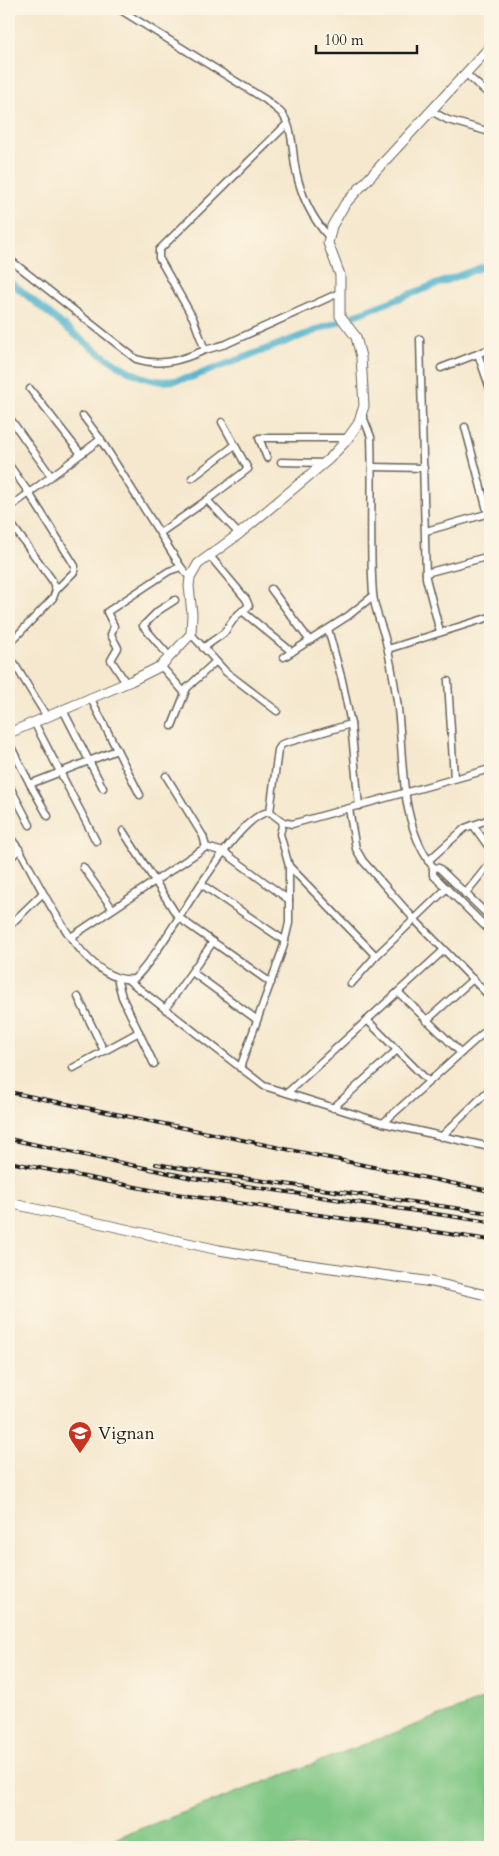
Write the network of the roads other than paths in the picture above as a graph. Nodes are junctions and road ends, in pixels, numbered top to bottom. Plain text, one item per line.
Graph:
1 (119, 9) edge
2 (490, 47) edge
3 (466, 74) junction
4 (490, 85) edge
5 (433, 112) junction
6 (287, 124) junction
7 (490, 132) edge
8 (328, 236) junction
9 (9, 259) edge
10 (339, 294) junction
11 (420, 339) dead end
12 (490, 349) edge
13 (204, 350) junction
14 (478, 354) junction
15 (441, 368) dead end
16 (30, 389) dead end
17 (490, 389) edge
18 (362, 414) junction
19 (83, 416) dead end
20 (9, 417) edge
21 (222, 422) dead end
22 (465, 427) dead end
23 (348, 438) junction
24 (101, 439) junction
25 (235, 445) junction
26 (81, 454) junction
27 (267, 458) dead end
28 (281, 462) dead end
29 (324, 463) junction
30 (9, 465) edge
31 (372, 467) junction
32 (424, 468) junction
33 (51, 476) junction
34 (192, 478) dead end
35 (29, 493) junction
36 (207, 500) junction
37 (9, 508) edge
38 (489, 514) edge
39 (9, 521) edge
40 (426, 531) junction
41 (160, 533) junction
42 (239, 534) junction
43 (210, 556) junction
44 (490, 556) edge
45 (181, 567) junction
46 (426, 573) junction
47 (190, 578) junction
48 (271, 589) dead end
49 (56, 590) junction
50 (373, 596) junction
51 (175, 600) dead end
52 (242, 611) junction
53 (490, 617) edge
54 (328, 629) junction
55 (440, 632) junction
56 (190, 634) junction
57 (310, 640) junction
58 (9, 644) edge
59 (203, 648) junction
60 (388, 648) junction
61 (292, 652) junction
62 (9, 655) edge
63 (170, 657) junction
64 (284, 657) dead end
65 (215, 662) junction
66 (160, 666) junction
67 (448, 681) dead end
68 (126, 683) junction
69 (184, 692) junction
70 (91, 699) junction
71 (63, 710) junction
72 (277, 711) dead end
73 (47, 717) junction
74 (34, 722) junction
75 (351, 724) junction
76 (172, 726) dead end
77 (9, 733) edge
78 (9, 743) edge
79 (117, 750) junction
80 (89, 760) junction
81 (490, 769) edge
82 (59, 772) junction
83 (166, 776) dead end
84 (454, 778) junction
85 (30, 784) junction
86 (9, 785) edge
87 (103, 788) dead end
88 (405, 793) junction
89 (140, 795) dead end
90 (359, 806) junction
91 (348, 809) junction
92 (270, 812) junction
93 (48, 816) dead end
94 (490, 819) edge
95 (283, 822) junction
96 (473, 824) junction
97 (30, 825) dead end
98 (123, 831) dead end
99 (9, 836) edge
100 (96, 841) dead end
101 (206, 847) junction
102 (19, 849) junction
103 (490, 849) edge
104 (224, 852) junction
105 (9, 860) edge
106 (490, 863) edge
107 (430, 864) junction
108 (289, 866) junction
109 (83, 867) dead end
110 (154, 880) junction
111 (201, 884) junction
112 (446, 888) junction
113 (43, 893) junction
114 (465, 894) junction
115 (289, 900) junction
116 (112, 908) junction
117 (178, 917) junction
118 (490, 918) edge
119 (414, 919) junction
120 (9, 926) edge
121 (490, 931) edge
122 (70, 937) junction
123 (285, 941) junction
124 (213, 942) junction
125 (444, 950) junction
126 (376, 956) junction
127 (192, 972) junction
128 (117, 978) junction
129 (473, 978) junction
130 (128, 980) junction
131 (271, 983) junction
132 (351, 984) dead end
133 (398, 992) junction
134 (78, 997) dead end
135 (490, 997) edge
136 (165, 1008) junction
137 (256, 1019) junction
138 (367, 1020) junction
139 (426, 1021) junction
140 (490, 1027) edge
141 (139, 1032) junction
142 (397, 1050) junction
143 (104, 1051) junction
144 (461, 1053) junction
145 (154, 1064) dead end
146 (73, 1068) dead end
147 (240, 1068) junction
148 (428, 1081) junction
149 (490, 1089) edge
150 (288, 1093) junction
151 (333, 1108) junction
152 (383, 1123) junction
153 (441, 1137) junction
154 (490, 1147) edge
155 (9, 1203) edge
156 (490, 1296) edge

1 - 6 street
2 - 3 street
3 - 4 street
3 - 5 street
5 - 7 street
5 - 8 street
6 - 8 street
6 - 13 street
8 - 10 street
9 - 13 street
10 - 13 street
10 - 18 street
11 - 32 street
12 - 14 street
14 - 15 street
14 - 17 street
16 - 26 street
18 - 23 street
18 - 31 street
19 - 24 street
20 - 33 street
21 - 25 street
22 - 38 street
23 - 27 street
23 - 29 street
24 - 26 street
24 - 41 street
25 - 34 street
25 - 36 street
26 - 33 street
28 - 29 street
29 - 42 street
30 - 35 street
31 - 32 street
31 - 50 street
32 - 40 street
33 - 35 street
35 - 37 street
35 - 49 street
36 - 41 street
36 - 42 street
38 - 40 street
39 - 49 street
40 - 46 street
41 - 45 street
42 - 43 street
43 - 47 street
43 - 52 street
44 - 46 street
45 - 47 street
45 - 68 street
46 - 55 street
47 - 56 street
48 - 57 street
49 - 58 street
50 - 54 street
50 - 60 street
51 - 63 street
52 - 59 street
52 - 61 street
53 - 55 street
54 - 57 street
54 - 75 street
55 - 60 street
56 - 59 street
56 - 63 street
57 - 61 street
59 - 65 street
60 - 88 street
61 - 64 street
62 - 73 street
63 - 66 street
65 - 69 street
65 - 72 street
66 - 68 street
66 - 69 street
67 - 84 street
68 - 70 street
69 - 76 street
70 - 71 street
70 - 79 street
71 - 73 street
71 - 80 street
73 - 74 street
74 - 77 street
74 - 82 street
75 - 90 street
75 - 92 street
78 - 85 street
79 - 80 street
79 - 89 street
80 - 82 street
80 - 87 street
81 - 84 street
82 - 85 street
82 - 100 street
83 - 101 street
84 - 88 street
85 - 93 street
86 - 97 street
88 - 90 street
88 - 107 street
90 - 91 street
91 - 95 street
91 - 119 street
92 - 95 street
92 - 104 street
94 - 96 street
95 - 108 street
96 - 103 street
96 - 107 street
98 - 110 street
99 - 102 street
101 - 104 street
101 - 110 street
102 - 105 street
102 - 113 street
104 - 111 street
104 - 115 street
106 - 114 street
107 - 112 street
107 - 114 street
108 - 115 street
108 - 126 street
109 - 116 street
110 - 116 street
110 - 117 street
111 - 117 street
111 - 123 street
112 - 119 street
112 - 121 street
113 - 120 street
113 - 122 street
114 - 118 street
115 - 123 street
116 - 122 street
117 - 124 street
117 - 130 street
119 - 125 street
119 - 126 street
122 - 128 street
123 - 131 street
124 - 127 street
124 - 131 street
125 - 129 street
125 - 133 street
126 - 132 street
127 - 136 street
127 - 137 street
128 - 130 street
128 - 141 street
129 - 135 street
129 - 139 street
130 - 136 street
131 - 137 street
133 - 138 street
133 - 139 street
134 - 143 street
136 - 147 street
137 - 147 street
138 - 142 street
138 - 150 street
139 - 144 street
140 - 144 street
141 - 143 street
141 - 145 street
142 - 148 street
142 - 151 street
143 - 146 street
144 - 148 street
147 - 150 street
148 - 152 street
149 - 153 street
150 - 151 street
151 - 152 street
152 - 153 street
153 - 154 street
155 - 156 street

